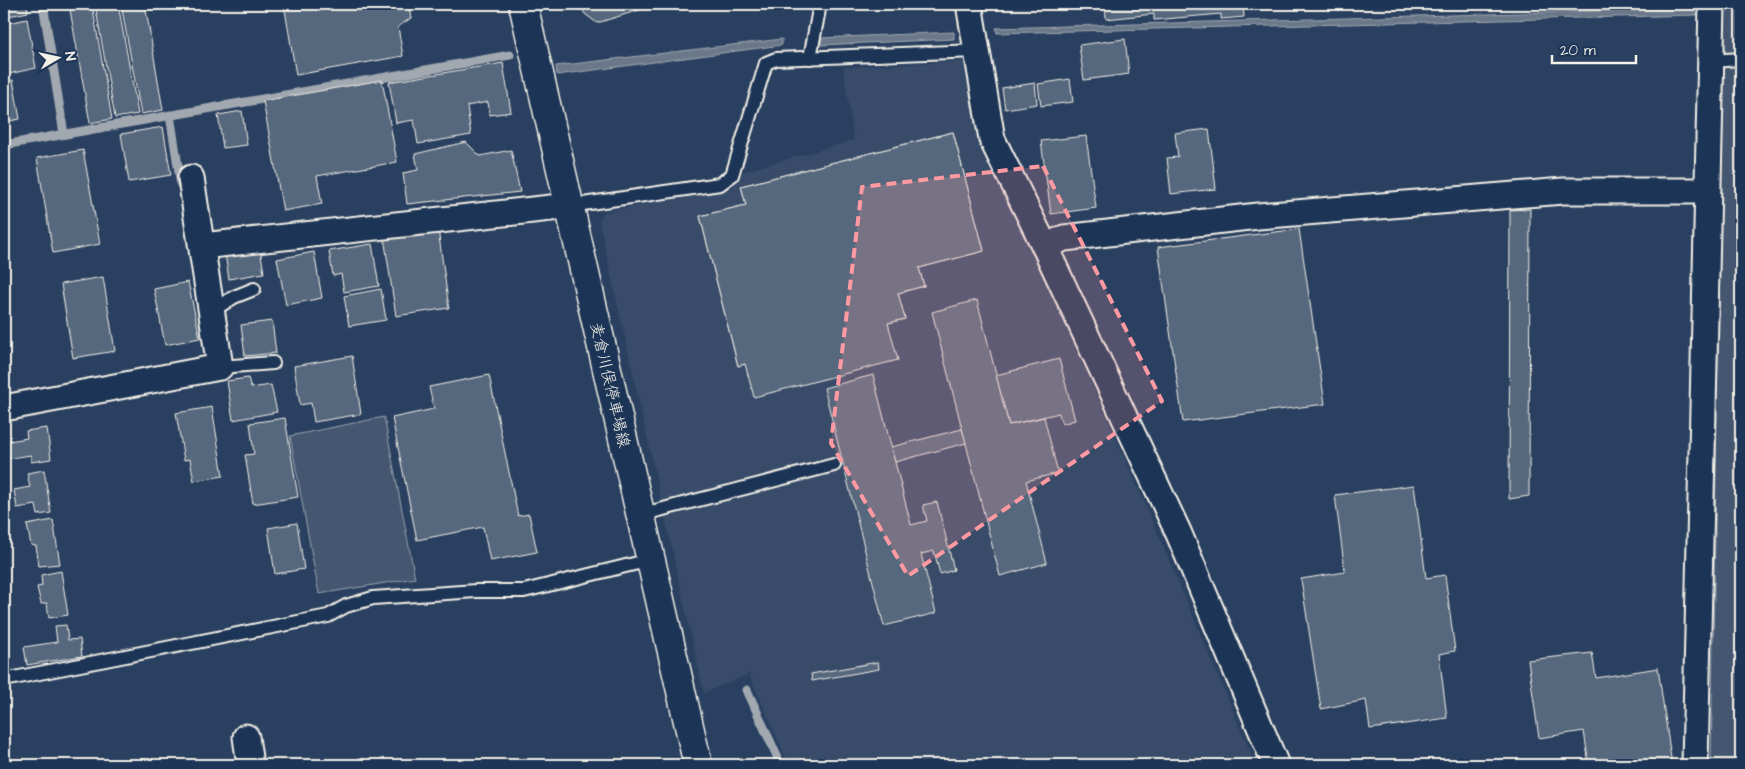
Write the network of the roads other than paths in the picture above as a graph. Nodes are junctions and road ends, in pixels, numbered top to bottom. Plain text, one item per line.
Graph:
1 (523, 4) edge
2 (820, 4) edge
3 (968, 4) edge
4 (1712, 4) edge
5 (976, 50) junction
6 (810, 58) junction
7 (1741, 59) edge
8 (1711, 60) junction
9 (191, 178) dead end
10 (1707, 191) junction
11 (569, 206) junction
12 (202, 246) junction
13 (1045, 247) junction
14 (254, 288) dead end
15 (212, 311) junction
16 (273, 362) dead end
17 (220, 367) junction
18 (4, 408) edge
19 (834, 465) dead end
20 (640, 515) junction
21 (650, 560) junction
22 (4, 680) edge
23 (246, 737) dead end
24 (250, 765) edge
25 (698, 765) edge
26 (1276, 765) edge
27 (1695, 765) edge

1 - 11 main road, 麦倉川俣停車場線
2 - 6 lane
3 - 5 street
4 - 8 street
5 - 6 lane
5 - 13 street
6 - 11 lane
7 - 8 lane
8 - 10 street
9 - 12 street
10 - 13 street
10 - 27 street
11 - 12 street
11 - 20 main road, 麦倉川俣停車場線
12 - 15 street
13 - 26 street
14 - 15 lane
15 - 17 street
16 - 17 lane
17 - 18 street
19 - 20 lane
20 - 21 main road, 麦倉川俣停車場線
21 - 22 lane
21 - 25 main road, 麦倉川俣停車場線
23 - 24 street

